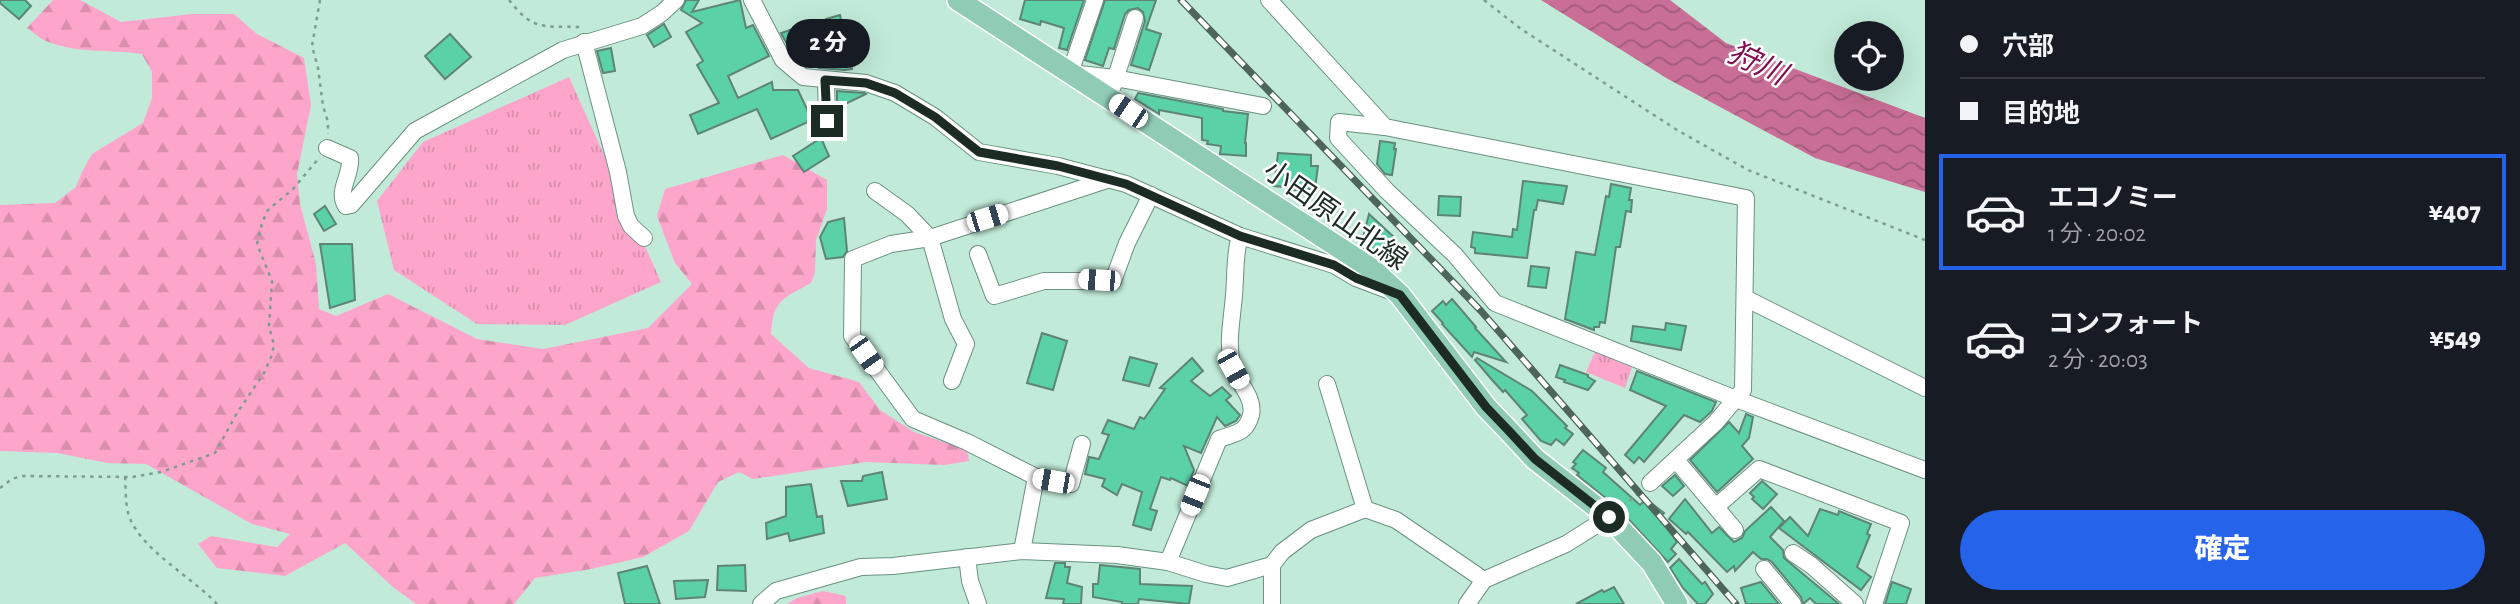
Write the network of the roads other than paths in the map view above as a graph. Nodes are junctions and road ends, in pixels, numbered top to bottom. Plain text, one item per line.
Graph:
1 (676, 0) edge
2 (752, 0) edge
3 (958, 0) edge
4 (1095, 0) edge
5 (1269, 0) edge
6 (1135, 18) dead end
7 (582, 34) junction
8 (1070, 74) junction
9 (825, 80) junction
10 (1112, 88) junction
11 (1263, 106) dead end
12 (827, 121) dead end
13 (1385, 127) junction
14 (327, 148) road end
15 (1110, 179) junction
16 (875, 191) dead end
17 (1151, 195) junction
18 (1240, 236) junction
19 (644, 238) dead end
20 (930, 238) junction
21 (978, 254) dead end
22 (1400, 295) junction
23 (1745, 298) junction
24 (952, 381) dead end
25 (1327, 384) dead end
26 (1925, 388) edge
27 (1736, 399) junction
28 (1082, 444) dead end
29 (1676, 460) junction
30 (1925, 470) edge
31 (1036, 477) junction
32 (1650, 483) road end
33 (1717, 506) junction
34 (1365, 509) junction
35 (1609, 517) junction
36 (1735, 530) dead end
37 (1022, 551) junction
38 (1793, 553) dead end
39 (967, 557) junction
40 (1168, 562) junction
41 (1272, 565) junction
42 (1764, 569) dead end
43 (1484, 580) junction
44 (761, 604) edge
45 (978, 604) edge
46 (1272, 604) edge
47 (1467, 604) edge
48 (1677, 604) edge
49 (1793, 604) edge
50 (1855, 604) edge
51 (1874, 604) edge

1 - 7 street
2 - 9 street
3 - 8 main road, 小田原山北線
4 - 8 street
5 - 13 street
6 - 10 street
7 - 14 street
7 - 19 street
8 - 10 main road, 小田原山北線
9 - 12 street
9 - 15 street
10 - 11 street
10 - 22 main road, 小田原山北線
13 - 23 street
13 - 27 street
15 - 17 street
15 - 20 street
16 - 20 street
17 - 18 street
17 - 21 street
18 - 22 street
18 - 40 street
20 - 24 street
20 - 31 street
22 - 35 main road, 小田原山北線
23 - 26 street
23 - 27 street
25 - 34 street
27 - 29 street
27 - 30 street
28 - 31 street
29 - 32 street
29 - 33 street
31 - 37 street
33 - 36 street
33 - 51 street
34 - 41 street
34 - 43 street
35 - 43 street
35 - 48 main road, 小田原山北線
37 - 39 street
37 - 40 street
38 - 50 street
39 - 44 street
39 - 45 street
40 - 41 street
41 - 46 street
42 - 49 street
43 - 47 street

